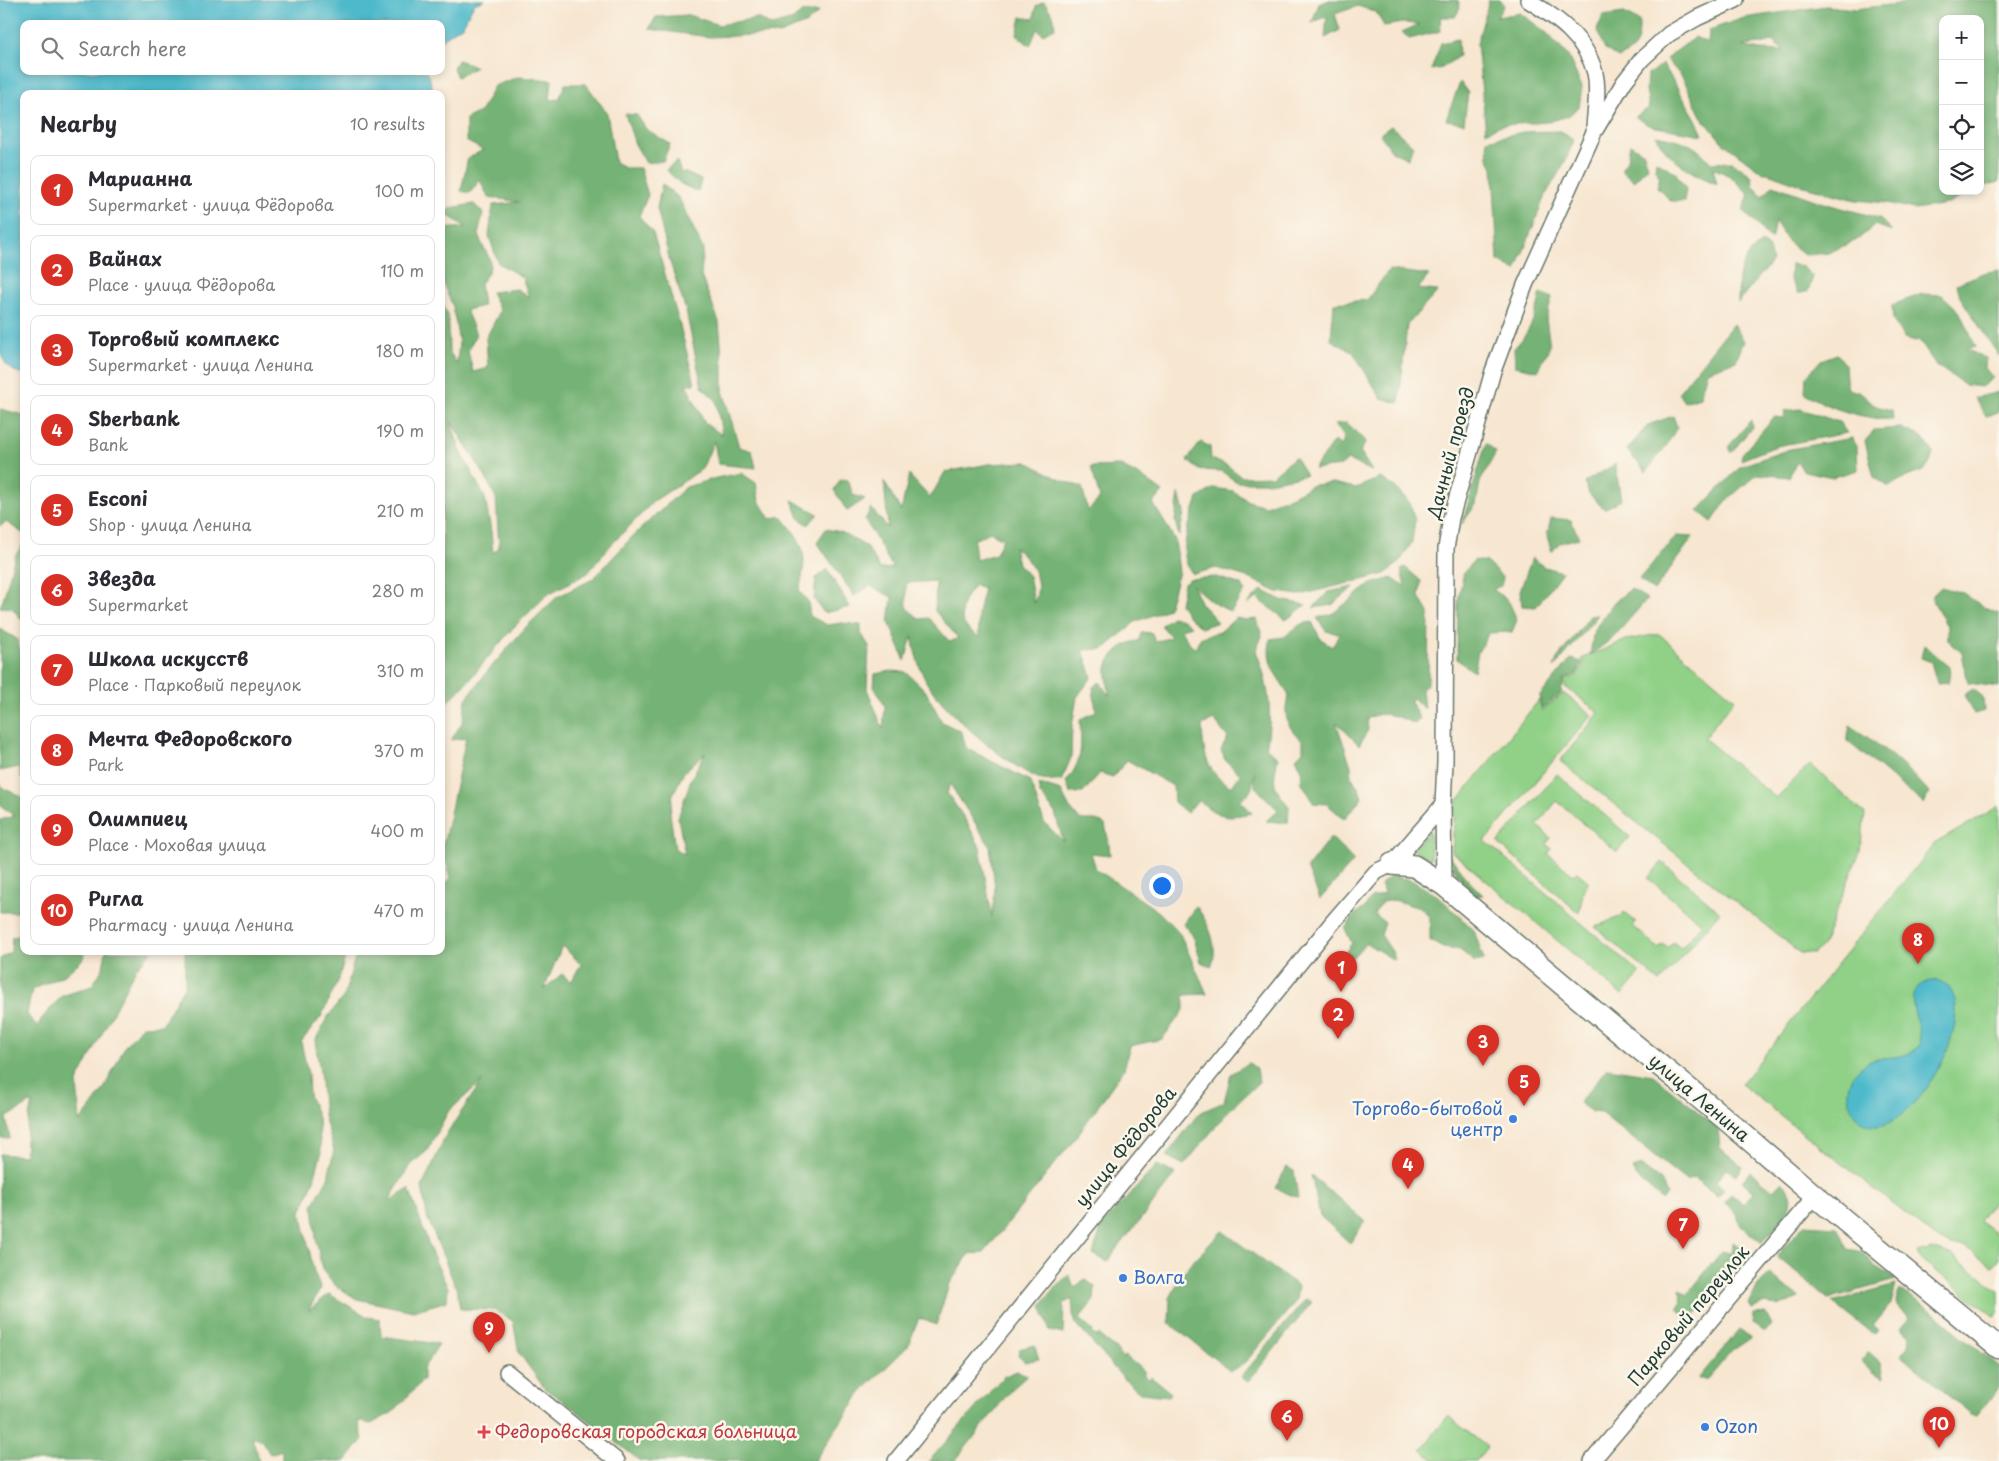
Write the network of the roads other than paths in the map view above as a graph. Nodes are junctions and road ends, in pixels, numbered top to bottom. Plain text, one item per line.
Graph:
1 (1528, 0) edge
2 (1736, 0) edge
3 (1594, 132) junction
4 (1443, 805) junction
5 (1392, 864) junction
6 (1444, 885) junction
7 (1815, 1196) junction
8 (1999, 1348) edge
9 (507, 1372) dead end
10 (617, 1461) edge
11 (896, 1461) edge
12 (1592, 1461) edge

1 - 3 street
2 - 3 street
3 - 4 street, Дачный проезд
4 - 5 street, улица Фёдорова
4 - 6 street, Дачный проезд
5 - 6 street, улица Ленина
5 - 11 street, улица Фёдорова
6 - 7 street, улица Ленина
7 - 8 street, улица Ленина
7 - 12 street, Парковый переулок
9 - 10 street

